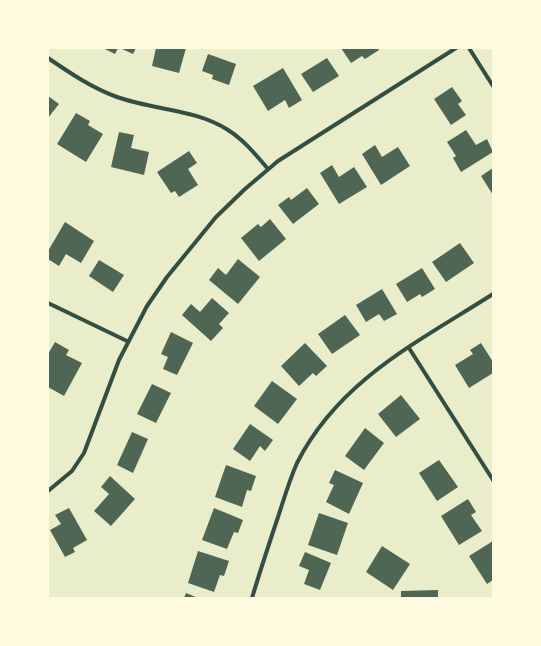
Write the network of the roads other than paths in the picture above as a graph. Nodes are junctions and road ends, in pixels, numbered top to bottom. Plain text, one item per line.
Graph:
1 (456, 48) edge
2 (469, 48) edge
3 (48, 58) edge
4 (493, 86) edge
5 (268, 169) junction
6 (493, 294) edge
7 (48, 303) edge
8 (128, 341) junction
9 (409, 348) junction
10 (493, 480) edge
11 (48, 491) edge
12 (252, 598) edge

1 - 5 street
2 - 4 street
3 - 5 street
5 - 8 street
6 - 9 street
7 - 8 street
8 - 11 street
9 - 10 street
9 - 12 street

